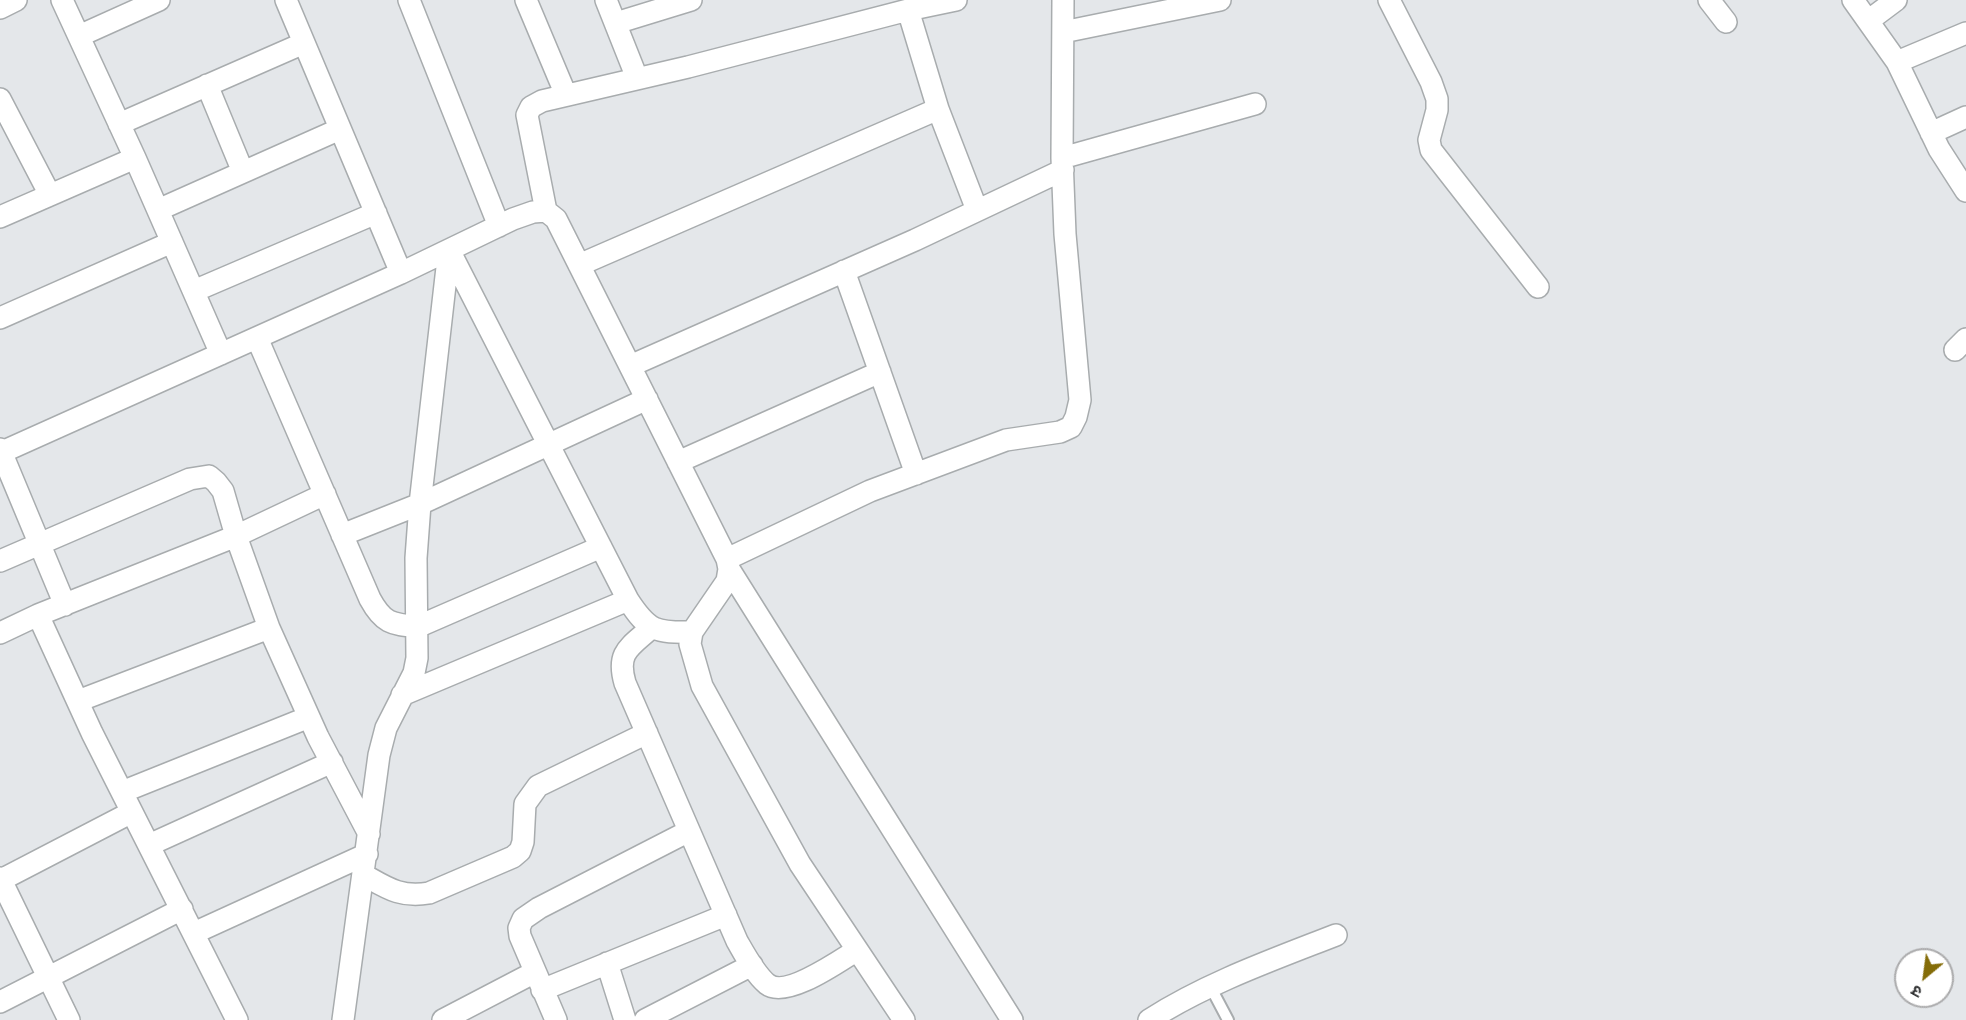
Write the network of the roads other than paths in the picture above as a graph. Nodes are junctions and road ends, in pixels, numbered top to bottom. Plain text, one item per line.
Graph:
1 (16, 0) edge
2 (62, 0) edge
3 (159, 0) edge
4 (286, 0) edge
5 (409, 0) edge
6 (526, 0) edge
7 (606, 0) edge
8 (691, 0) edge
9 (956, 0) edge
10 (1063, 0) edge
11 (1220, 0) edge
12 (1389, 0) edge
13 (1709, 0) edge
14 (1853, 0) edge
15 (1896, 0) edge
16 (920, 5) edge
17 (0, 8) edge
18 (1868, 21) junction
19 (1726, 22) dead end
20 (616, 23) junction
21 (1063, 32) junction
22 (1966, 33) edge
23 (79, 36) junction
24 (304, 43) junction
25 (1897, 62) junction
26 (638, 78) junction
27 (207, 85) junction
28 (566, 95) junction
29 (0, 99) edge
30 (1255, 104) dead end
31 (938, 109) junction
32 (1966, 117) edge
33 (120, 124) junction
34 (340, 129) junction
35 (1931, 133) junction
36 (135, 158) junction
37 (1063, 164) junction
38 (243, 172) junction
39 (1966, 191) edge
40 (50, 195) junction
41 (158, 210) junction
42 (977, 210) junction
43 (546, 212) junction
44 (376, 213) junction
45 (0, 217) edge
46 (499, 226) junction
47 (172, 242) junction
48 (449, 250) junction
49 (579, 265) junction
50 (844, 271) junction
51 (401, 273) junction
52 (1538, 287) dead end
53 (194, 291) junction
54 (0, 318) edge
55 (257, 338) junction
56 (221, 354) junction
57 (630, 366) junction
58 (880, 372) junction
59 (647, 399) junction
60 (549, 446) junction
61 (0, 452) edge
62 (678, 462) junction
63 (916, 474) junction
64 (325, 494) junction
65 (420, 504) junction
66 (342, 535) junction
67 (236, 536) junction
68 (40, 544) junction
69 (601, 547) junction
70 (0, 561) edge
71 (728, 564) junction
72 (628, 600) junction
73 (65, 604) junction
74 (38, 615) junction
75 (417, 627) junction
76 (269, 628) junction
77 (651, 628) junction
78 (692, 632) junction
79 (0, 633) edge
80 (402, 695) junction
81 (78, 701) junction
82 (309, 717) junction
83 (647, 733) junction
84 (332, 762) junction
85 (122, 792) junction
86 (132, 812) junction
87 (689, 831) junction
88 (368, 844) junction
89 (149, 845) junction
90 (363, 875) junction
91 (0, 879) edge
92 (182, 909) junction
93 (726, 915) junction
94 (194, 933) junction
95 (1336, 935) dead end
96 (857, 950) junction
97 (608, 963) junction
98 (752, 965) junction
99 (49, 978) junction
100 (538, 981) junction
101 (1210, 987) junction
102 (0, 1002) edge
103 (69, 1020) edge
104 (237, 1020) edge
105 (343, 1020) edge
106 (443, 1020) edge
107 (556, 1020) edge
108 (625, 1020) edge
109 (645, 1020) edge
110 (904, 1020) edge
111 (1012, 1020) edge
112 (1149, 1020) edge
113 (1228, 1020) edge

1 - 17 street
2 - 23 street
3 - 23 street
4 - 24 street
5 - 46 street
6 - 28 street
7 - 20 street
8 - 20 street
9 - 16 street
10 - 21 street
11 - 21 street
12 - 52 street
13 - 19 street
14 - 18 street
15 - 18 street
16 - 26 street
16 - 31 street
18 - 25 street
20 - 26 street
21 - 37 street
22 - 25 street
23 - 33 street
24 - 27 street
24 - 34 street
25 - 35 street
26 - 28 street
27 - 33 street
27 - 38 street
28 - 43 street
29 - 40 street
30 - 37 street
31 - 42 street
31 - 49 street
32 - 35 street
33 - 36 street
34 - 38 street
34 - 44 street
35 - 39 street
36 - 40 street
36 - 41 street
37 - 42 street
37 - 63 street
38 - 41 street
40 - 45 street
41 - 47 street
42 - 50 street
43 - 46 street
43 - 49 street
44 - 51 street
44 - 53 street
46 - 48 street
47 - 53 street
47 - 54 street
48 - 51 street
48 - 60 street
48 - 65 street
49 - 57 street
50 - 57 street
50 - 58 street
51 - 55 street
53 - 56 street
55 - 56 street
55 - 64 street
56 - 61 street
57 - 59 street
58 - 62 street
58 - 63 street
59 - 60 street
59 - 62 street
60 - 65 street
60 - 69 street
61 - 68 street
62 - 71 street
63 - 71 street
64 - 66 street
64 - 67 street
65 - 66 street
65 - 75 street
66 - 75 street
67 - 68 street
67 - 73 street
67 - 76 street
68 - 70 street
68 - 73 street
69 - 72 street
69 - 75 street
71 - 78 street
71 - 111 street
72 - 77 street
72 - 80 street
73 - 74 street
74 - 79 street
74 - 81 street
75 - 80 street
76 - 81 street
76 - 82 street
77 - 78 street
77 - 83 street
78 - 96 street
80 - 88 street
81 - 85 street
82 - 84 street
82 - 85 street
83 - 87 street
83 - 90 street
84 - 88 street
84 - 89 street
85 - 86 street
86 - 89 street
86 - 91 street
87 - 93 street
87 - 100 street
88 - 90 street
88 - 94 street
89 - 92 street
90 - 105 street
91 - 99 street
92 - 94 street
92 - 99 street
93 - 97 street
93 - 98 street
94 - 104 street
95 - 101 street
96 - 98 street
96 - 110 street
97 - 100 street
97 - 108 street
98 - 109 street
99 - 102 street
99 - 103 street
100 - 106 street
100 - 107 street
101 - 112 street
101 - 113 lane

